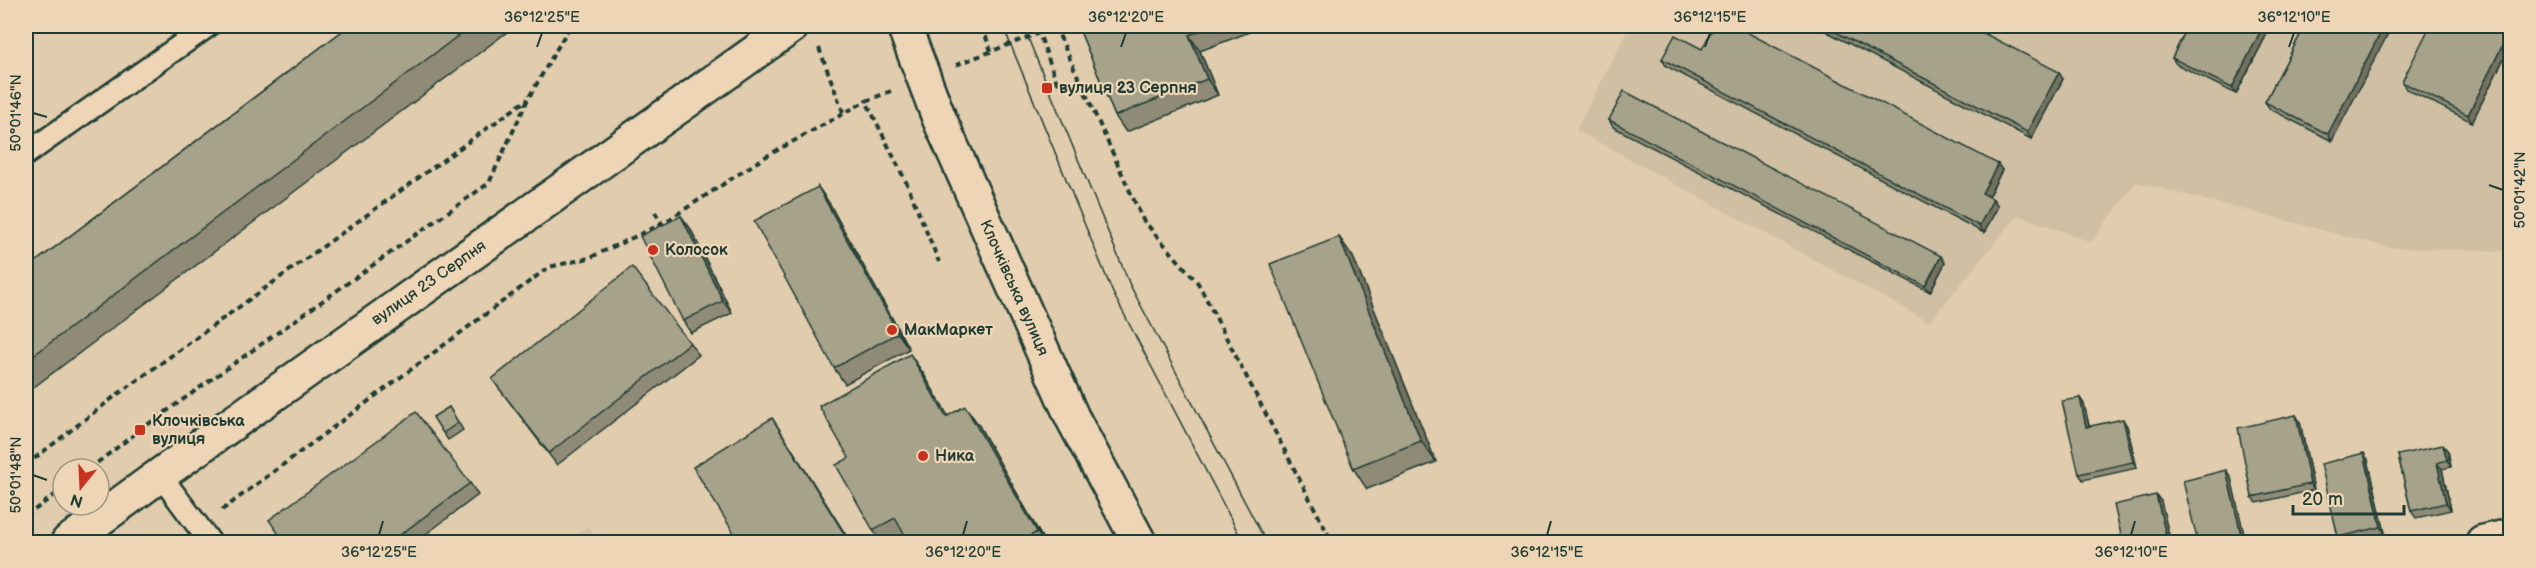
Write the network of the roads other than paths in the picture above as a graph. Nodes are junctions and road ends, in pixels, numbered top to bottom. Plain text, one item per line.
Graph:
1 (208, 26) edge
2 (792, 26) edge
3 (904, 26) edge
4 (26, 154) edge
5 (160, 475) junction
6 (204, 535) edge
7 (2511, 536) edge
8 (68, 543) edge
9 (1139, 543) edge
10 (2483, 543) edge

1 - 4 lane
2 - 5 street, вулиця 23 Серпня
3 - 9 street, Клочківська вулиця
5 - 6 lane
5 - 8 street, вулиця 23 Серпня
7 - 10 street

